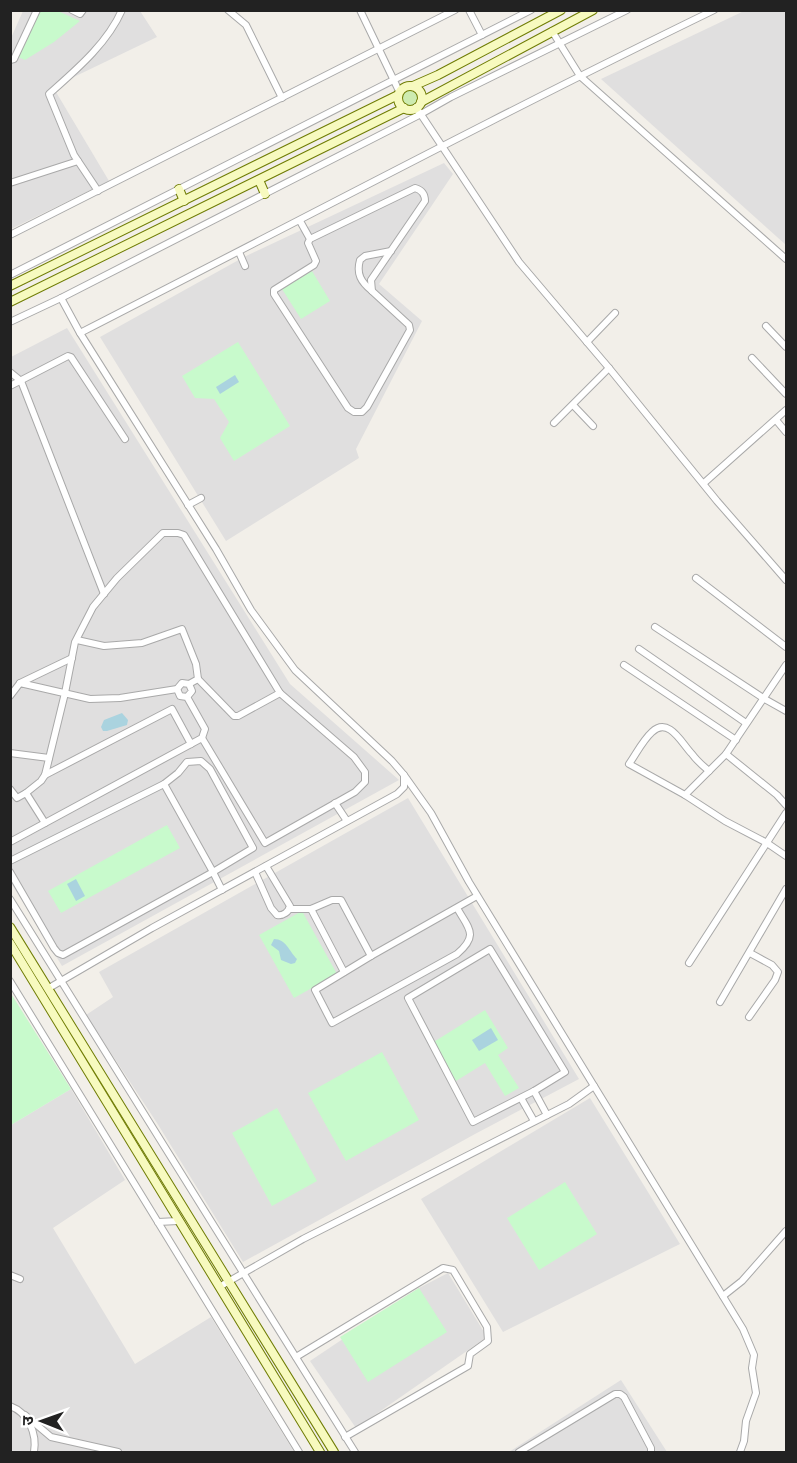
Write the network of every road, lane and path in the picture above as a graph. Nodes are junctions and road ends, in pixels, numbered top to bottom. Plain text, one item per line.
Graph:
1 (36, 10) edge
2 (72, 10) edge
3 (83, 10) edge
4 (122, 10) edge
5 (228, 10) edge
6 (360, 10) edge
7 (455, 10) edge
8 (469, 10) edge
9 (531, 10) edge
10 (561, 10) edge
11 (593, 10) edge
12 (627, 10) edge
13 (714, 10) edge
14 (552, 31) junction
15 (482, 35) junction
16 (560, 44) junction
17 (379, 49) junction
18 (10, 60) edge
19 (580, 76) junction
20 (394, 80) junction
21 (413, 86) junction
22 (399, 93) junction
23 (282, 98) junction
24 (404, 108) junction
25 (419, 108) junction
26 (442, 146) junction
27 (78, 161) junction
28 (259, 180) junction
29 (10, 183) edge
30 (179, 189) junction
31 (98, 191) junction
32 (265, 194) junction
33 (184, 201) junction
34 (300, 221) junction
35 (10, 236) edge
36 (310, 239) junction
37 (391, 250) junction
38 (239, 252) junction
39 (786, 259) edge
40 (245, 266) dead end
41 (10, 275) edge
42 (10, 286) edge
43 (372, 291) junction
44 (61, 298) junction
45 (10, 302) edge
46 (615, 313) dead end
47 (10, 322) edge
48 (766, 326) dead end
49 (80, 333) junction
50 (587, 342) junction
51 (786, 347) edge
52 (752, 358) dead end
53 (609, 368) junction
54 (10, 372) edge
55 (21, 381) junction
56 (10, 386) edge
57 (786, 394) edge
58 (573, 405) junction
59 (786, 410) edge
60 (776, 420) junction
61 (554, 423) dead end
62 (593, 426) dead end
63 (786, 432) edge
64 (125, 439) dead end
65 (704, 483) junction
66 (201, 498) dead end
67 (188, 505) junction
68 (696, 578) dead end
69 (786, 580) edge
70 (104, 594) junction
71 (655, 627) dead end
72 (76, 640) junction
73 (786, 647) edge
74 (639, 649) dead end
75 (72, 658) junction
76 (624, 665) dead end
77 (786, 665) edge
78 (198, 679) junction
79 (20, 683) junction
80 (189, 684) junction
81 (177, 689) junction
82 (65, 693) junction
83 (280, 693) junction
84 (10, 696) edge
85 (187, 697) junction
86 (763, 698) junction
87 (786, 711) edge
88 (746, 723) junction
89 (202, 738) junction
90 (736, 740) junction
91 (191, 744) junction
92 (10, 753) edge
93 (726, 754) junction
94 (49, 758) junction
95 (709, 771) junction
96 (45, 775) junction
97 (404, 775) junction
98 (164, 784) junction
99 (10, 789) edge
100 (26, 793) junction
101 (685, 795) junction
102 (335, 803) junction
103 (786, 805) edge
104 (786, 813) edge
105 (347, 821) junction
106 (45, 823) junction
107 (10, 842) edge
108 (767, 843) junction
109 (786, 856) edge
110 (10, 861) edge
111 (266, 866) junction
112 (10, 872) edge
113 (213, 872) junction
114 (255, 872) junction
115 (786, 889) edge
116 (222, 891) junction
117 (477, 896) junction
118 (10, 898) edge
119 (30, 904) junction
120 (457, 908) junction
121 (290, 909) junction
122 (311, 909) junction
123 (18, 911) junction
124 (10, 927) edge
125 (10, 944) edge
126 (750, 953) junction
127 (371, 956) junction
128 (689, 963) dead end
129 (344, 972) junction
130 (61, 980) junction
131 (10, 981) edge
132 (49, 988) junction
133 (720, 1002) dead end
134 (749, 1017) dead end
135 (594, 1086) junction
136 (534, 1091) junction
137 (521, 1098) junction
138 (547, 1115) junction
139 (534, 1121) junction
140 (178, 1221) junction
141 (162, 1222) junction
142 (786, 1231) edge
143 (244, 1272) junction
144 (10, 1275) edge
145 (20, 1279) dead end
146 (229, 1281) junction
147 (219, 1287) junction
148 (723, 1296) junction
149 (296, 1357) junction
150 (10, 1406) edge
151 (25, 1415) junction
152 (345, 1437) junction
153 (34, 1452) edge
154 (118, 1452) edge
155 (299, 1452) edge
156 (320, 1452) edge
157 (334, 1452) edge
158 (355, 1452) edge
159 (519, 1452) edge
160 (651, 1452) edge
161 (740, 1452) edge

1 - 18 street
2 - 3 street
4 - 27 street
5 - 23 street
6 - 17 street
7 - 17 street
8 - 15 street
9 - 15 street
10 - 21 main road
11 - 14 main road
12 - 16 street
13 - 19 street
14 - 16 street
14 - 25 main road
15 - 20 street
16 - 19 street
16 - 25 street
17 - 20 street
17 - 23 street
19 - 26 street
19 - 39 street
20 - 22 street
20 - 30 street
21 - 22 main road
21 - 25 main road
22 - 24 main road
22 - 33 main road
23 - 31 street
24 - 25 main road
24 - 28 main road
25 - 26 street
25 - 32 street
26 - 34 street
26 - 50 street
27 - 29 street
27 - 31 street
28 - 32 main road
28 - 45 main road
30 - 33 main road
30 - 41 street
31 - 35 street
32 - 44 street
33 - 42 main road
34 - 36 street
34 - 38 street
36 - 37 street
36 - 43 street
37 - 43 street
37 - 43 street
38 - 40 street
38 - 49 street
44 - 47 street
44 - 49 street
46 - 50 street
48 - 51 street
49 - 67 street
50 - 53 street
52 - 57 street
53 - 58 street
53 - 65 street
54 - 55 street
55 - 56 street
55 - 64 street
55 - 70 street
58 - 61 street
58 - 62 street
59 - 60 street
60 - 63 street
60 - 65 street
65 - 69 street
66 - 67 street
67 - 97 street
68 - 73 street
70 - 72 street
70 - 83 street
71 - 86 street
72 - 75 street
72 - 78 street
74 - 88 street
75 - 79 street
75 - 82 street
76 - 90 street
77 - 86 street
78 - 80 street
78 - 83 street
79 - 82 street
79 - 84 street
80 - 81 street
80 - 85 street
81 - 82 street
81 - 85 street
82 - 94 street
83 - 102 street
85 - 89 street
86 - 87 street
86 - 88 street
88 - 90 street
89 - 91 street
89 - 102 street
90 - 93 street
91 - 96 street
91 - 106 street
92 - 94 street
93 - 95 street
93 - 103 street
94 - 96 street
95 - 101 street
95 - 101 street
96 - 100 street
97 - 105 street
97 - 117 street
98 - 110 street
98 - 113 street
98 - 113 street
99 - 100 street
100 - 106 street
101 - 108 street
102 - 105 street
104 - 108 street
105 - 111 street
106 - 107 street
108 - 109 street
108 - 128 street
111 - 114 street
111 - 121 street
112 - 119 street
113 - 116 street
113 - 119 street
114 - 116 street
114 - 121 street
115 - 126 street
116 - 130 street
117 - 120 street
117 - 135 street
118 - 123 street
119 - 123 street
120 - 127 street
120 - 129 street
121 - 122 street
122 - 127 street
122 - 129 street
123 - 130 street
124 - 132 main road
125 - 140 main road
126 - 133 street
126 - 134 street
127 - 129 street
130 - 132 street
130 - 143 street
131 - 141 street
132 - 146 main road
135 - 138 street
135 - 148 street
136 - 137 street
136 - 137 street
136 - 138 street
137 - 139 street
138 - 139 street
139 - 143 street
140 - 141 street
140 - 147 main road
141 - 155 street
142 - 148 street
143 - 146 street
143 - 149 street
144 - 145 street
146 - 147 street
146 - 157 main road
147 - 156 main road
148 - 161 street
149 - 152 street
149 - 152 street
150 - 151 street
151 - 153 street
151 - 154 street
152 - 158 street
159 - 160 street

